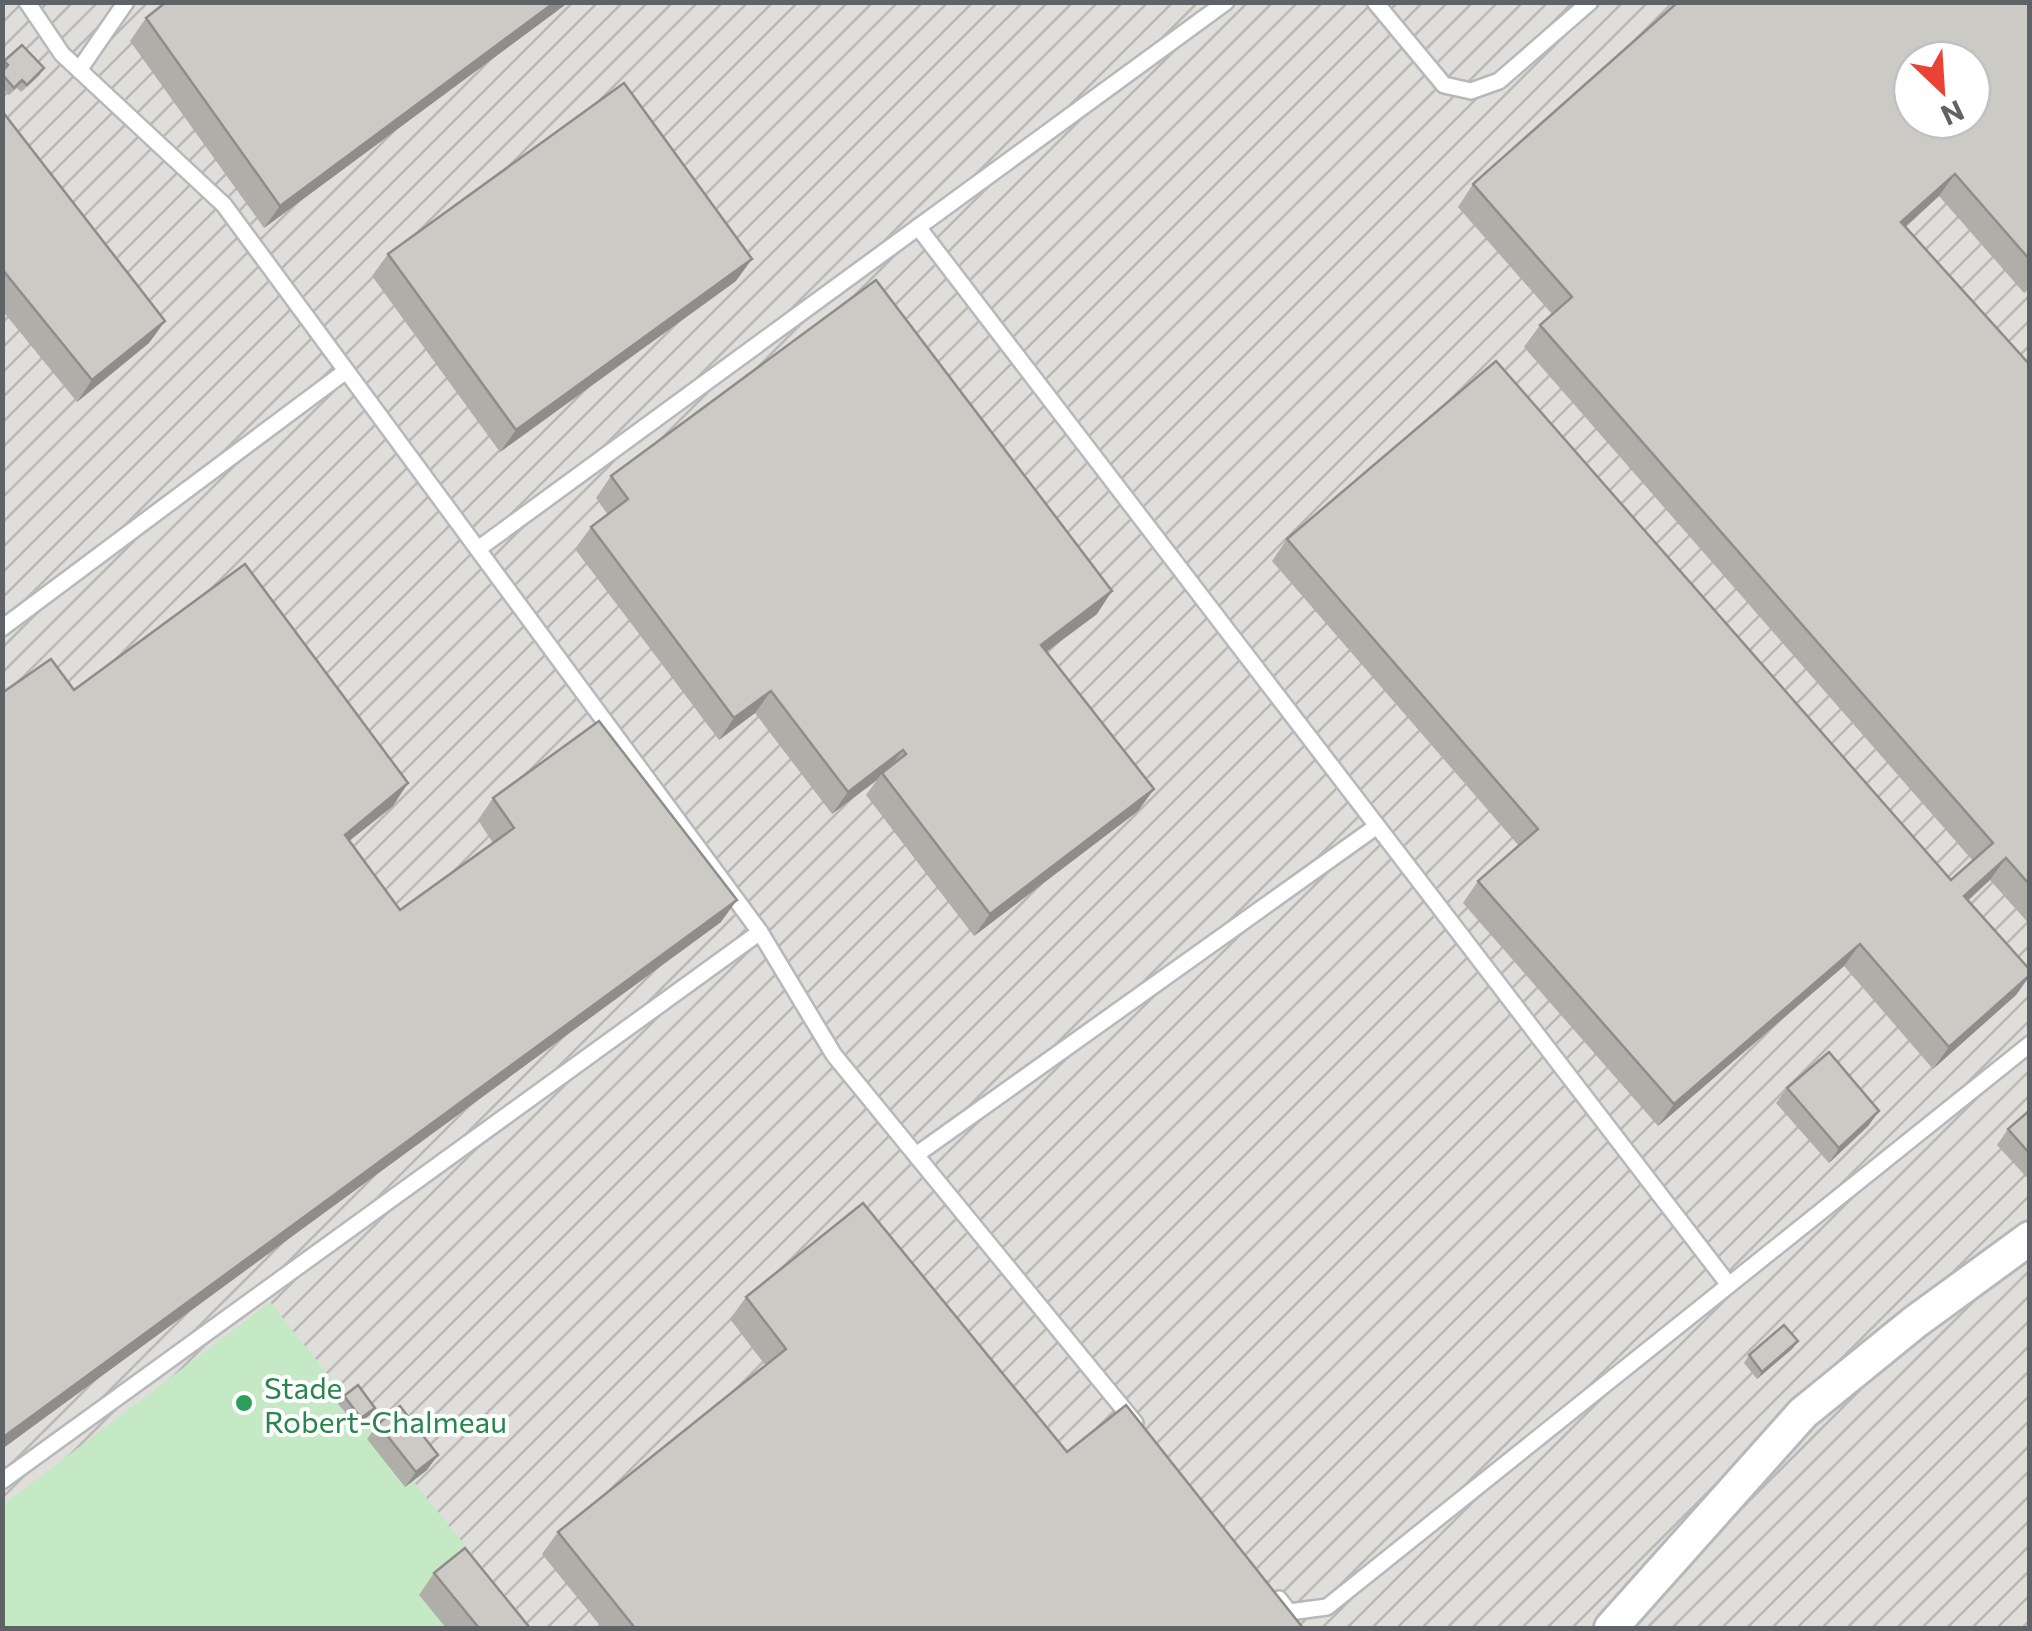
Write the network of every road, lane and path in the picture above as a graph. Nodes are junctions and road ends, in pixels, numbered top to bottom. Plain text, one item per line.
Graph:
1 (26, 2) edge
2 (126, 2) edge
3 (1226, 2) edge
4 (1375, 2) edge
5 (1590, 2) edge
6 (78, 70) junction
7 (918, 227) junction
8 (346, 370) junction
9 (478, 549) junction
10 (2, 628) edge
11 (1377, 826) junction
12 (760, 932) junction
13 (2030, 1044) edge
14 (916, 1155) junction
15 (2030, 1238) edge
16 (1729, 1285) junction
17 (1140, 1429) edge
18 (2, 1480) edge
19 (1264, 1581) edge
20 (1610, 1628) edge

1 - 6 lane
2 - 6 lane
3 - 7 lane
4 - 5 lane
6 - 8 lane
7 - 9 lane
7 - 11 lane
8 - 9 lane
8 - 10 lane
9 - 12 lane
11 - 14 lane
11 - 16 lane
12 - 14 lane
12 - 18 lane
13 - 16 lane
14 - 17 lane
15 - 20 street
16 - 19 lane

